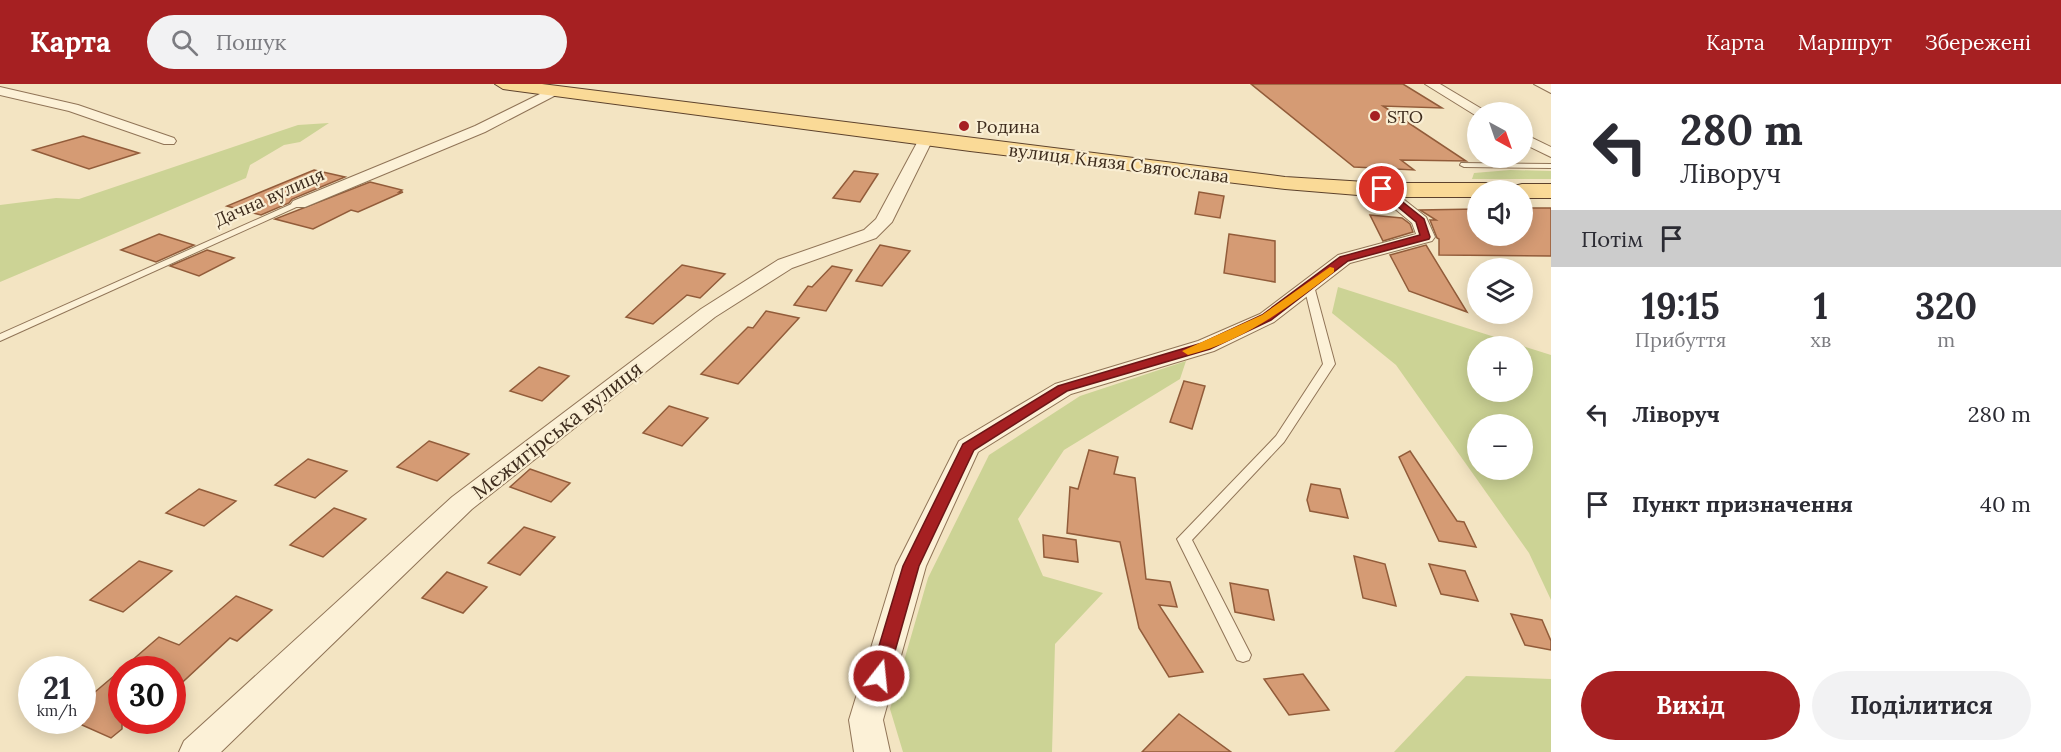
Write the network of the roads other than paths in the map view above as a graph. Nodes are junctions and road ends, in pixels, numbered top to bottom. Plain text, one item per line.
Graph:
1 (503, 84) edge
2 (1431, 84) edge
3 (1540, 84) edge
4 (1551, 89) edge
5 (0, 91) edge
6 (554, 91) junction
7 (1467, 105) edge
8 (926, 139) junction
9 (169, 141) dead end
10 (1533, 143) edge
11 (1551, 153) edge
12 (1464, 165) dead end
13 (1551, 166) edge
14 (1382, 189) junction
15 (1467, 190) edge
16 (1533, 191) edge
17 (1551, 191) edge
18 (298, 204) joint
19 (1310, 286) junction
20 (0, 338) edge
21 (1243, 655) dead end
22 (198, 752) edge
23 (872, 752) edge

1 - 6 main road, вулиця Князя Святослава
2 - 7 street
3 - 4 street
5 - 9 street
6 - 8 main road, вулиця Князя Святослава
6 - 18 street, Дачна вулиця
8 - 14 main road, вулиця Князя Святослава
8 - 22 street, Межигірська вулиця
10 - 11 street
12 - 13 lane
14 - 15 main road, вулиця Князя Святослава
14 - 19 street
16 - 17 main road
18 - 20 lane, Дачна вулиця
19 - 21 lane
19 - 23 street

